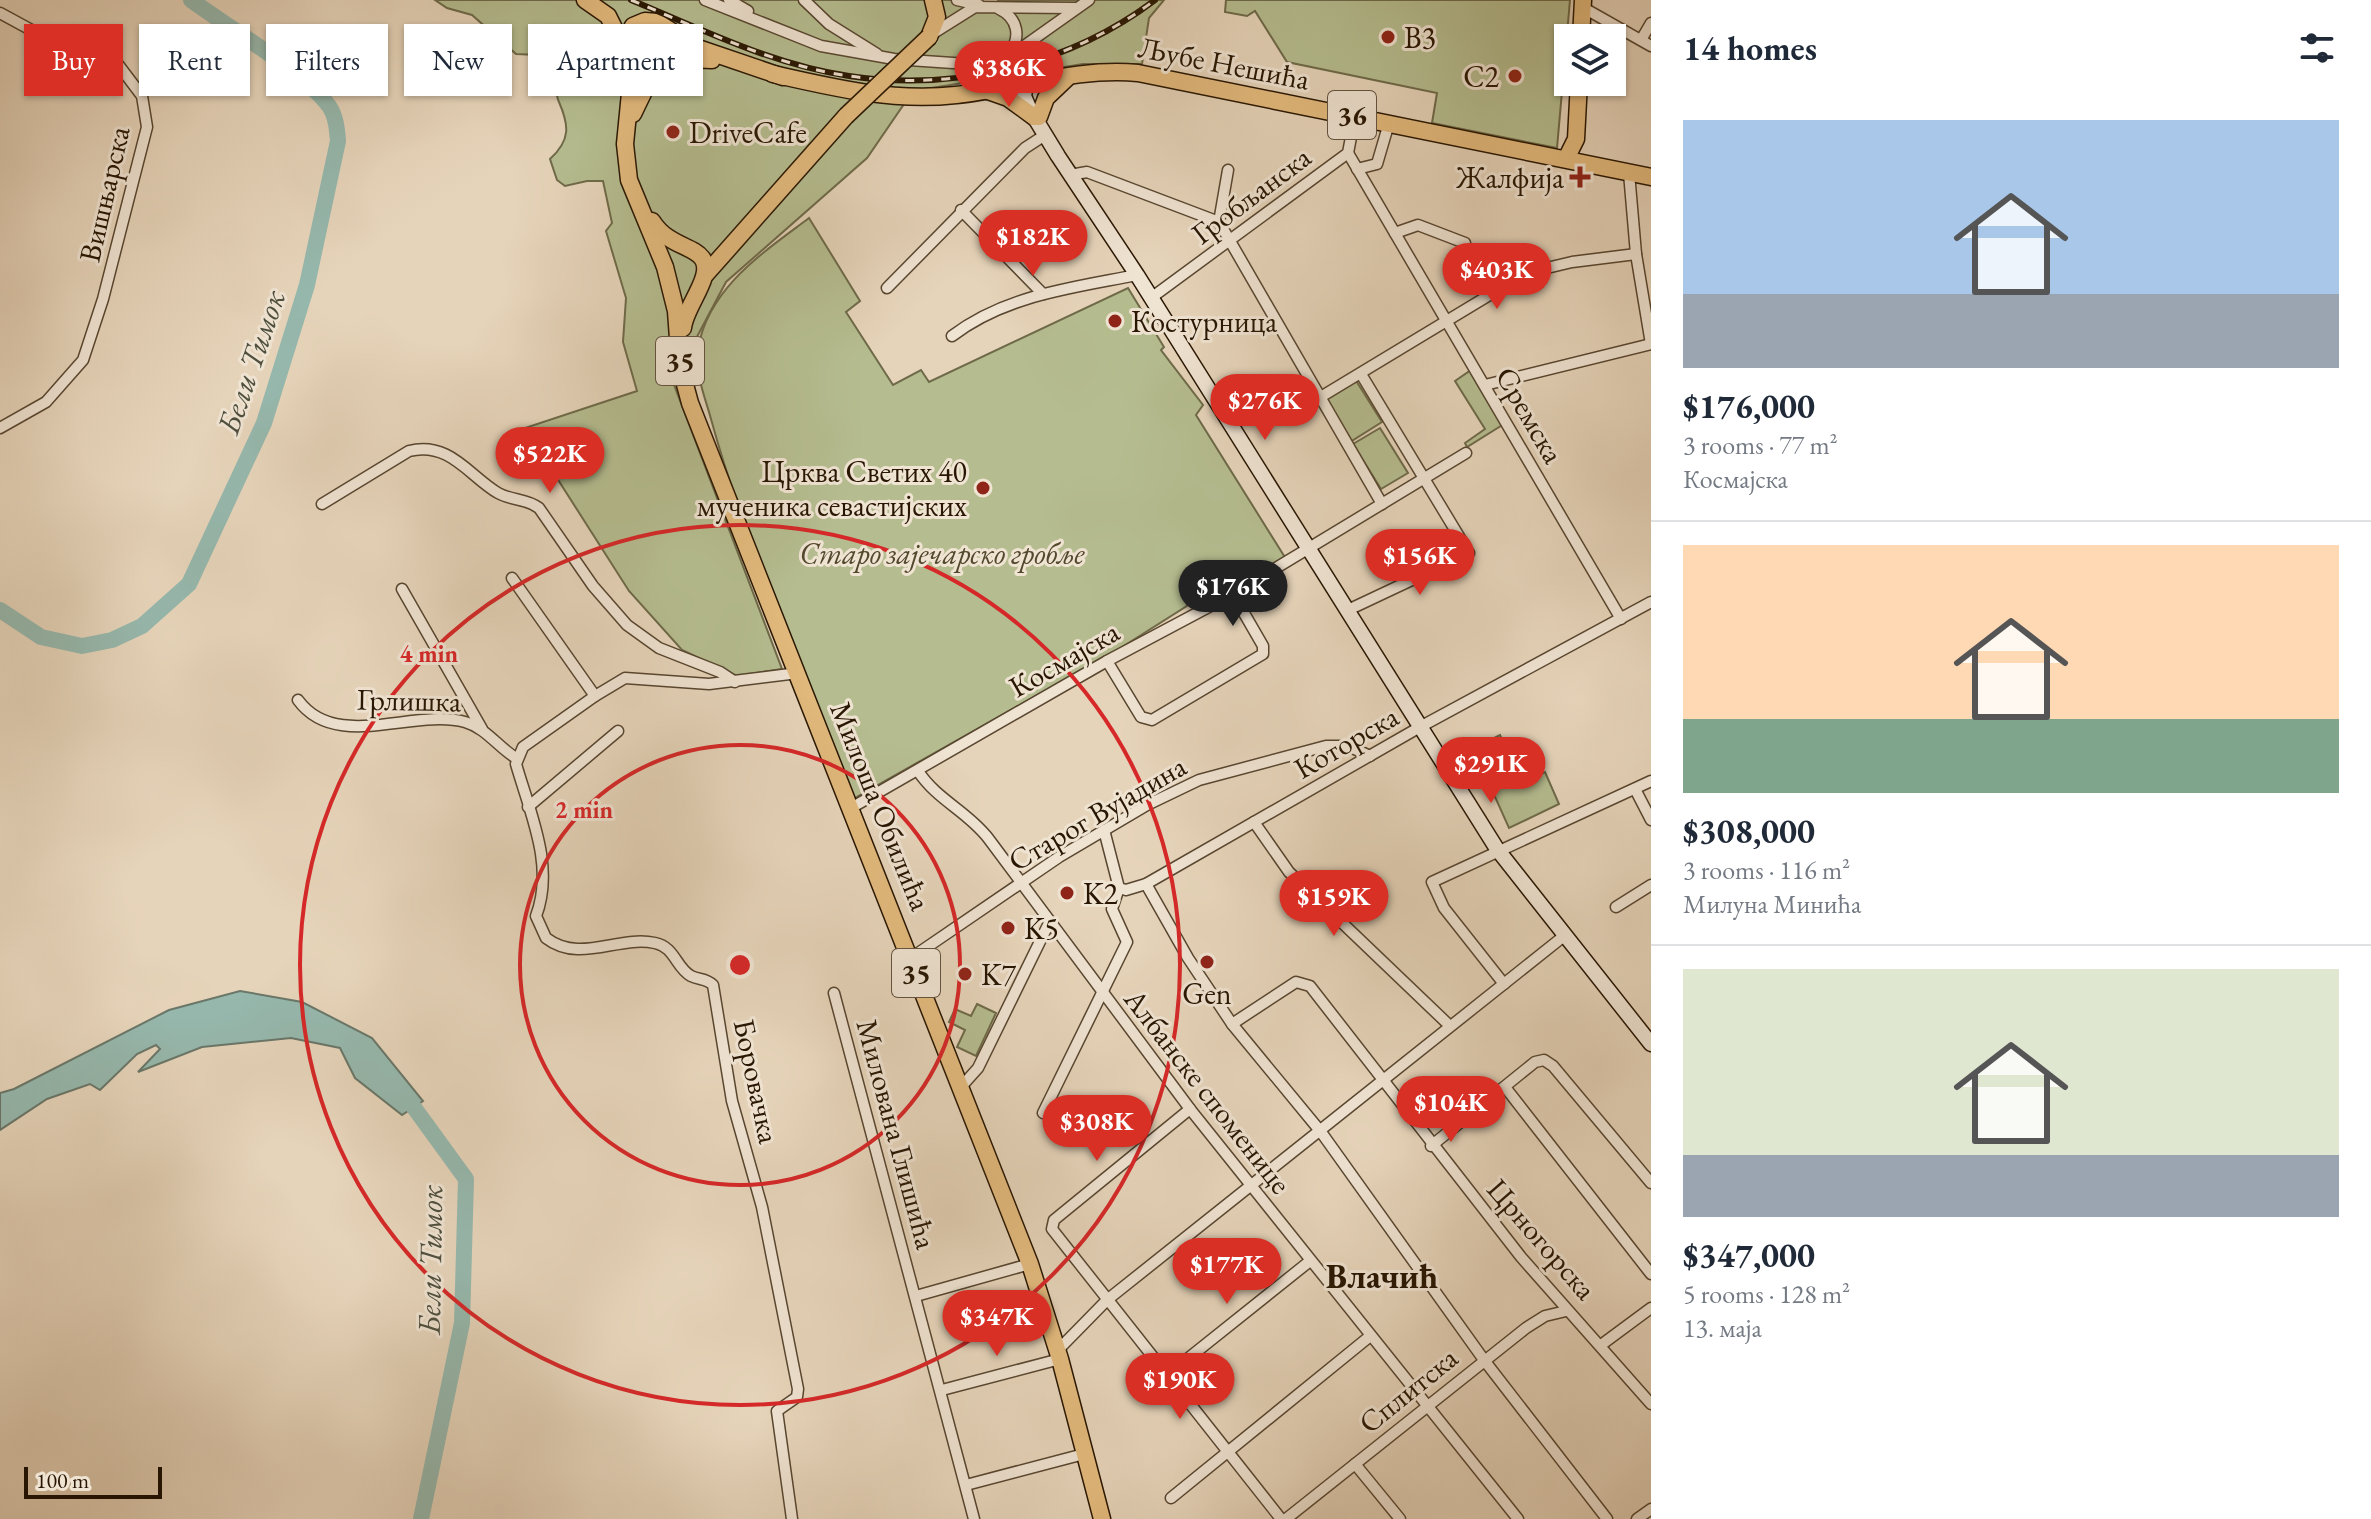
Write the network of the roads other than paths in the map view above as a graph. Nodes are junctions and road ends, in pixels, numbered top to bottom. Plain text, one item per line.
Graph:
1 (585, 0) edge
2 (592, 0) edge
3 (705, 0) edge
4 (729, 0) edge
5 (804, 0) edge
6 (933, 0) edge
7 (957, 0) edge
8 (1085, 3) edge
9 (1583, 4) edge
10 (990, 7) junction
11 (0, 13) edge
12 (643, 21) junction
13 (1651, 23) edge
14 (612, 24) edge
15 (638, 24) edge
16 (661, 24) edge
17 (1582, 24) edge
18 (773, 27) junction
19 (929, 37) junction
20 (1641, 40) junction
21 (1651, 46) edge
22 (703, 50) edge
23 (1006, 55) junction
24 (882, 57) junction
25 (703, 59) edge
26 (783, 77) junction
27 (1068, 77) junction
28 (1028, 84) junction
29 (987, 90) junction
30 (631, 96) edge
31 (643, 96) edge
32 (1578, 96) edge
33 (1355, 116) junction
34 (1039, 123) junction
35 (1389, 123) junction
36 (1348, 153) junction
37 (1566, 159) junction
38 (1357, 169) junction
39 (1228, 170) dead end
40 (1629, 173) junction
41 (1070, 175) junction
42 (1651, 177) edge
43 (961, 210) junction
44 (757, 215) junction
45 (1219, 222) junction
46 (1395, 233) junction
47 (1231, 241) junction
48 (1465, 243) dead end
49 (690, 251) junction
50 (1636, 254) junction
51 (1493, 256) dead end
52 (665, 267) junction
53 (1526, 273) junction
54 (1137, 275) junction
55 (702, 281) junction
56 (670, 284) junction
57 (887, 288) dead end
58 (1043, 294) junction
59 (1151, 298) junction
60 (1448, 323) junction
61 (952, 336) dead end
62 (1651, 344) edge
63 (1361, 374) junction
64 (1485, 385) junction
65 (1319, 398) junction
66 (0, 428) edge
67 (703, 436) junction
68 (1466, 453) dead end
69 (1424, 479) junction
70 (322, 504) dead end
71 (1382, 504) junction
72 (1309, 549) junction
73 (512, 578) dead end
74 (402, 589) dead end
75 (1233, 594) junction
76 (1651, 602) edge
77 (1348, 610) junction
78 (1621, 619) junction
79 (1107, 661) junction
80 (798, 673) junction
81 (735, 682) junction
82 (595, 696) junction
83 (298, 700) dead end
84 (1420, 727) junction
85 (483, 731) junction
86 (618, 731) dead end
87 (1370, 756) junction
88 (516, 758) junction
89 (918, 771) junction
90 (1651, 781) edge
91 (1635, 789) junction
92 (528, 807) junction
93 (851, 808) junction
94 (1651, 820) edge
95 (1254, 822) junction
96 (1104, 830) junction
97 (1497, 849) junction
98 (1021, 884) junction
99 (1146, 884) junction
100 (1651, 885) edge
101 (1119, 888) junction
102 (1616, 907) dead end
103 (1049, 923) junction
104 (1564, 936) junction
105 (911, 958) junction
106 (1504, 984) junction
107 (1101, 991) junction
108 (834, 993) dead end
109 (1232, 1024) junction
110 (1450, 1026) junction
111 (1648, 1035) edge
112 (1382, 1080) junction
113 (961, 1087) junction
114 (1505, 1087) junction
115 (1190, 1109) junction
116 (1043, 1113) dead end
117 (1321, 1132) junction
118 (1431, 1146) junction
119 (1651, 1183) edge
120 (1251, 1186) junction
121 (1310, 1261) junction
122 (1030, 1264) junction
123 (1651, 1274) edge
124 (916, 1296) junction
125 (1107, 1300) junction
126 (1651, 1308) edge
127 (1566, 1311) junction
128 (1369, 1337) junction
129 (1601, 1345) junction
130 (1059, 1354) junction
131 (1484, 1360) junction
132 (1166, 1376) junction
133 (942, 1390) junction
134 (1651, 1404) edge
135 (1426, 1405) junction
136 (1225, 1451) junction
137 (1084, 1454) junction
138 (1355, 1464) junction
139 (966, 1485) junction
140 (1171, 1498) dead end
141 (1651, 1509) edge
142 (792, 1519) edge
143 (974, 1519) edge
144 (1102, 1519) edge
145 (1283, 1519) edge
146 (1400, 1519) edge
147 (1518, 1519) edge
148 (1607, 1519) edge
149 (1637, 1519) edge

1 - 14 main road
2 - 12 main road, 36
3 - 18 street
4 - 18 street
5 - 24 street
6 - 19 main road
7 - 10 street
8 - 10 street
8 - 23 street
9 - 17 main road
9 - 20 street
10 - 19 street
10 - 23 street
11 - 66 street, Вишњарска
12 - 15 main road
12 - 16 main road, 36
13 - 20 street
18 - 24 street
19 - 44 main road, Милоша Обилића / 35, bridge
20 - 21 street
22 - 26 main road, 36
23 - 24 street
25 - 26 main road, 36
26 - 29 main road, Љубе Нешића / 36
27 - 28 main road, Љубе Нешића / 36
27 - 33 main road, Љубе Нешића / 36
27 - 34 main road
28 - 29 main road, Љубе Нешића / 36
28 - 34 street
29 - 34 main road
30 - 52 main road
31 - 49 main road
32 - 37 main road
33 - 35 main road, Љубе Нешића / 36
33 - 36 street, Гробљанска
34 - 41 street
34 - 43 street
35 - 37 main road, Љубе Нешића / 36
35 - 38 street
36 - 38 street, Сремска
36 - 47 street, Гробљанска
37 - 40 main road, Љубе Нешића / 36
38 - 46 street, Сремска
39 - 45 street
40 - 42 main road, Љубе Нешића / 36
40 - 50 street
41 - 45 street
41 - 54 street
43 - 57 street
43 - 58 street
44 - 49 main road, Милоша Обилића / 35
44 - 55 main road, Милоша Обилића / 35
45 - 47 street
46 - 48 street
46 - 60 street, Сремска
47 - 59 street, Гробљанска
47 - 65 street
49 - 52 main road, 35
49 - 55 main road
50 - 53 street
50 - 62 street
51 - 53 street
52 - 56 main road, 35
53 - 60 street
54 - 58 street
54 - 59 street
55 - 56 main road
55 - 67 main road, Милоша Обилића / 35
56 - 67 main road, Милоша Обилића / 35
58 - 61 street
59 - 72 street
60 - 63 street
60 - 64 street, Сремска
62 - 64 street
63 - 65 street
63 - 69 street
64 - 78 street, Сремска
65 - 71 street
67 - 80 main road, Милоша Обилића / 35
68 - 69 street, Космајска
69 - 71 street, Космајска
69 - 77 street
70 - 81 street
71 - 72 street, Космајска
72 - 75 street, Космајска
72 - 77 street
73 - 82 street
74 - 85 street
75 - 79 street, Космајска
75 - 79 street
76 - 78 street, Которска
77 - 84 street
78 - 84 street, Которска
79 - 89 street, Космајска
80 - 81 street
80 - 93 main road, Милоша Обилића / 35
81 - 82 street
82 - 88 street
83 - 85 street, Грлишка
84 - 87 street, Которска
84 - 97 street
85 - 88 street, Грлишка
86 - 92 street
87 - 95 street, Которска
87 - 96 street, Старог Вујадина
88 - 92 street, Боровачка
89 - 93 street, Космајска
89 - 98 street, Албанске споменице
90 - 91 street
91 - 94 street
91 - 97 street
92 - 142 street, Боровачка
93 - 105 main road, Милоша Обилића / 35
95 - 99 street, Которска
95 - 110 street
96 - 98 street, Старог Вујадина
96 - 101 street
97 - 104 street
97 - 106 street
98 - 103 street, Албанске споменице
98 - 105 street, Старог Вујадина
99 - 101 street, Которска
99 - 109 street
100 - 102 street
101 - 107 street
103 - 107 street, Албанске споменице
103 - 113 street
104 - 106 street
104 - 111 street
105 - 113 main road, Милоша Обилића / 35
106 - 110 street
107 - 115 street, Албанске споменице
107 - 116 street
108 - 124 street, Милована Глишића
109 - 112 street, Црногорска
109 - 117 street
110 - 112 street
112 - 117 street
112 - 118 street, Црногорска
113 - 122 main road, Милоша Обилића / 35
114 - 118 street
114 - 119 street
114 - 123 street
115 - 120 street, Албанске споменице
115 - 125 street
117 - 120 street
117 - 131 street
118 - 127 street, Црногорска
120 - 121 street, Албанске споменице
120 - 125 street
121 - 128 street, Албанске споменице
121 - 132 street
122 - 124 street
122 - 130 main road, Милоша Обилића / 35
124 - 133 street, Милована Глишића
125 - 130 street
125 - 132 street
126 - 129 street
127 - 129 street, Црногорска
127 - 131 street, Сплитска
128 - 135 street, Албанске споменице
128 - 136 street
129 - 134 street, Црногорска
130 - 133 street
130 - 137 main road, Милоша Обилића / 35
131 - 135 street, Сплитска
131 - 148 street
132 - 136 street
133 - 139 street, Милована Глишића
135 - 138 street, Сплитска
135 - 147 street, Албанске споменице
136 - 140 street
136 - 145 street
137 - 139 street
137 - 144 main road, Милоша Обилића / 35
138 - 145 street, Сплитска
138 - 146 street
139 - 143 street, Милована Глишића
141 - 149 street

